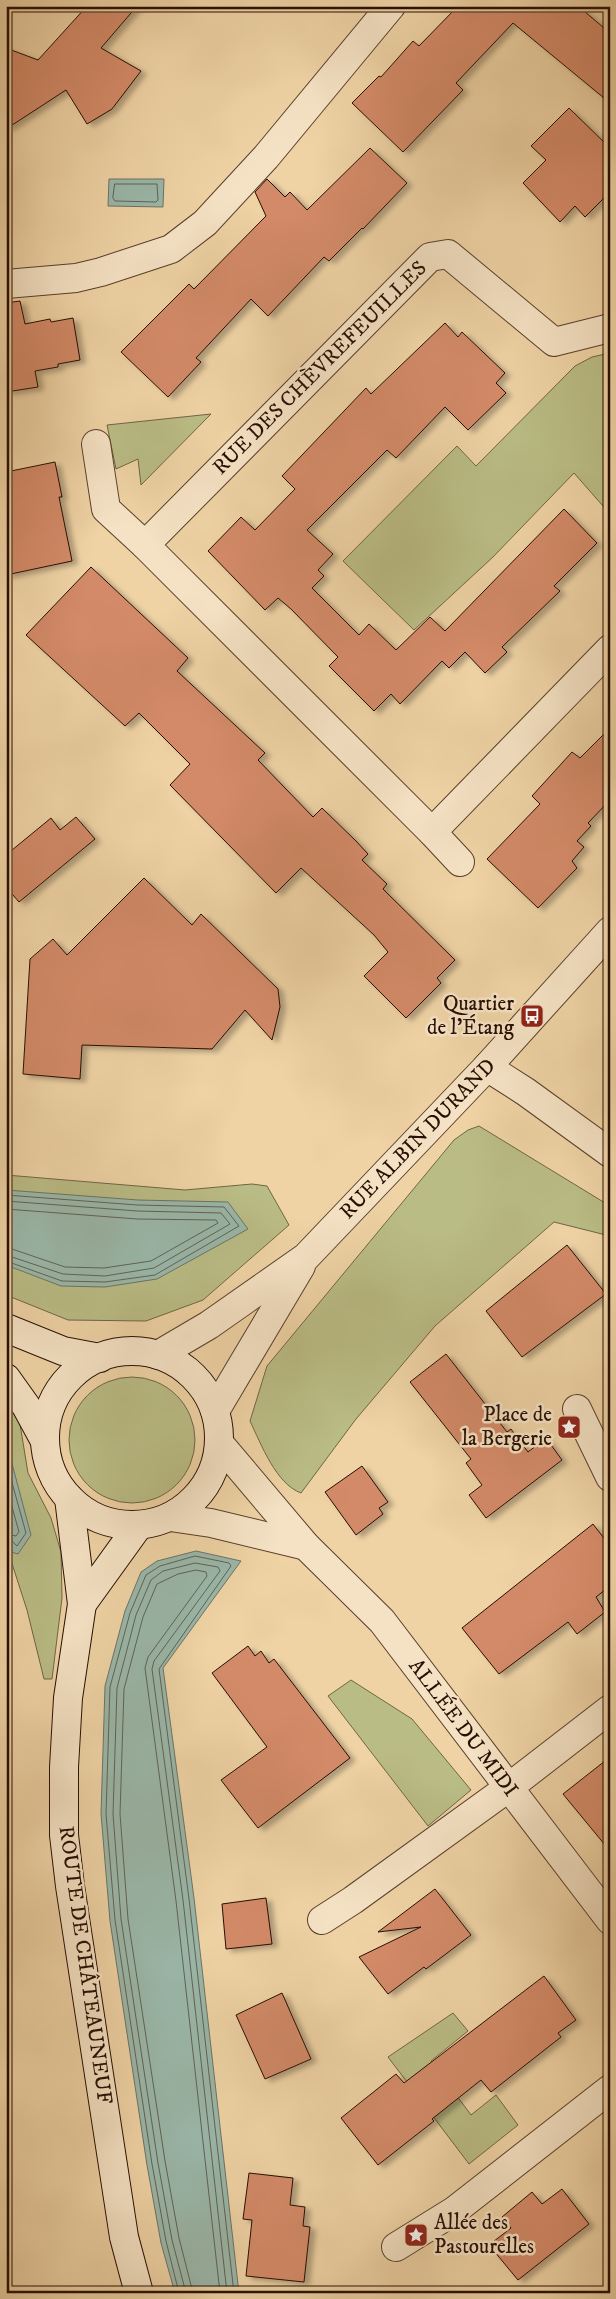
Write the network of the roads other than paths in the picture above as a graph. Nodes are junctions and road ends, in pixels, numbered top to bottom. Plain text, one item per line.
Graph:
1 (391, 6) edge
2 (6, 284) edge
3 (610, 328) edge
4 (96, 444) dead end
5 (145, 545) junction
6 (610, 649) edge
7 (432, 832) junction
8 (460, 862) dead end
9 (610, 931) edge
10 (487, 1067) junction
11 (610, 1152) edge
12 (306, 1257) junction
13 (6, 1328) edge
14 (158, 1355) junction
15 (100, 1358) junction
16 (6, 1378) edge
17 (577, 1409) dead end
18 (215, 1411) junction
19 (45, 1441) junction
20 (219, 1444) junction
21 (610, 1477) edge
22 (69, 1498) junction
23 (170, 1517) junction
24 (139, 1525) junction
25 (306, 1546) junction
26 (82, 1604) junction
27 (610, 1709) edge
28 (508, 1788) junction
29 (322, 1920) dead end
30 (610, 1920) edge
31 (610, 2089) edge
32 (396, 2247) dead end
33 (139, 2293) edge

1 - 2 street
3 - 5 street, RUE DES CHÈVREFEUILLES
4 - 5 street
5 - 7 street
6 - 7 street
7 - 8 street
9 - 10 street, RUE ALBIN DURAND
10 - 11 street
10 - 12 street, RUE ALBIN DURAND
12 - 14 street, RUE ALBIN DURAND
12 - 18 street, RUE ALBIN DURAND
13 - 15 street
14 - 15 street
14 - 18 street
15 - 19 street
16 - 19 street
17 - 21 street
18 - 20 street
19 - 22 street
20 - 23 street
20 - 25 street, ALLÉE DU MIDI
22 - 24 street
22 - 26 street, ROUTE DE CHÂTEAUNEUF
23 - 24 street
23 - 25 street
24 - 26 street, ROUTE DE CHÂTEAUNEUF
25 - 28 street, ALLÉE DU MIDI
26 - 33 street, ROUTE DE CHÂTEAUNEUF
27 - 28 street
28 - 29 street
28 - 30 street, ALLÉE DU MIDI
31 - 32 street

